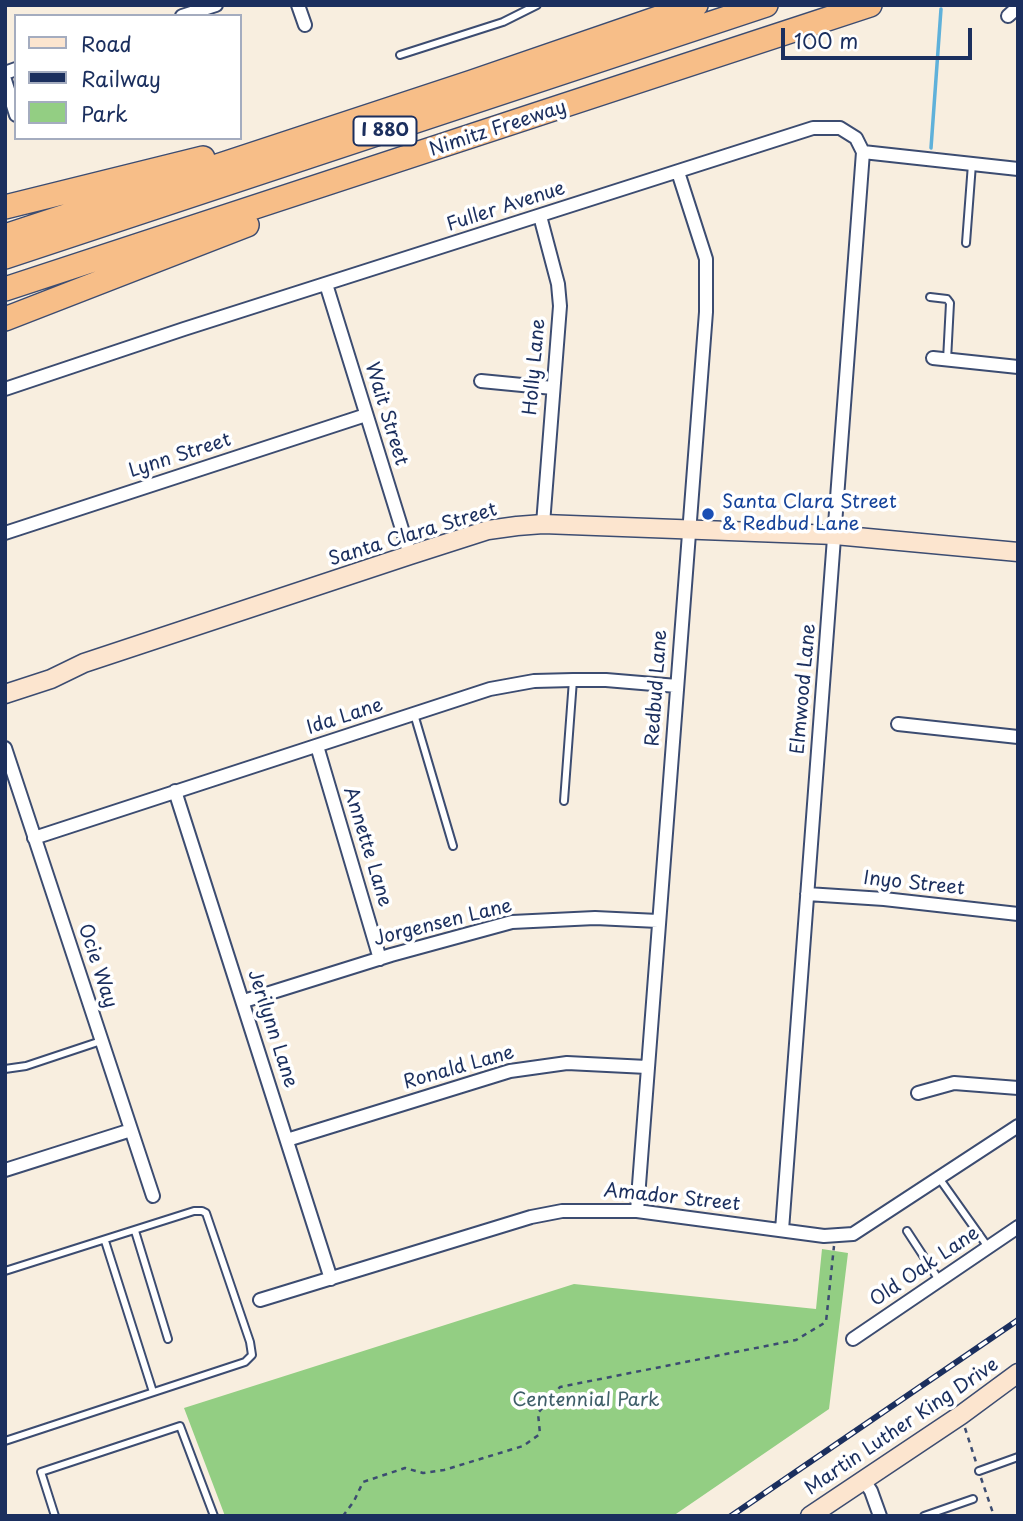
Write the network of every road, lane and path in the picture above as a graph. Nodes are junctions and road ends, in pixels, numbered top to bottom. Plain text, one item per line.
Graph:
1 (216, 5) edge
2 (298, 5) edge
3 (537, 5) edge
4 (696, 5) edge
5 (766, 5) edge
6 (870, 5) edge
7 (188, 14) edge
8 (305, 25) dead end
9 (400, 55) dead end
10 (5, 80) edge
11 (472, 82) junction
12 (14, 108) edge
13 (863, 152) junction
14 (972, 164) junction
15 (1018, 169) edge
16 (678, 172) junction
17 (273, 203) junction
18 (5, 207) edge
19 (540, 216) junction
20 (5, 236) edge
21 (966, 243) dead end
22 (5, 257) edge
23 (326, 284) junction
24 (5, 289) edge
25 (930, 297) dead end
26 (5, 319) edge
27 (933, 358) dead end
28 (947, 359) junction
29 (1018, 367) edge
30 (481, 381) dead end
31 (553, 388) junction
32 (5, 389) edge
33 (366, 415) junction
34 (543, 524) junction
35 (689, 530) junction
36 (5, 533) edge
37 (835, 535) junction
38 (1018, 552) edge
39 (410, 555) junction
40 (573, 680) junction
41 (677, 686) junction
42 (5, 694) edge
43 (414, 714) junction
44 (898, 724) dead end
45 (1018, 737) edge
46 (317, 747) junction
47 (5, 748) edge
48 (175, 792) junction
49 (564, 801) dead end
50 (34, 838) junction
51 (453, 846) dead end
52 (807, 894) junction
53 (1018, 914) edge
54 (658, 921) junction
55 (380, 958) junction
56 (244, 1000) junction
57 (101, 1041) junction
58 (647, 1067) junction
59 (5, 1069) edge
60 (1018, 1088) edge
61 (918, 1093) dead end
62 (1018, 1126) edge
63 (131, 1130) junction
64 (286, 1140) junction
65 (5, 1170) edge
66 (939, 1178) junction
67 (153, 1196) dead end
68 (637, 1211) junction
69 (1018, 1227) edge
70 (782, 1230) junction
71 (907, 1230) dead end
72 (135, 1231) junction
73 (105, 1241) junction
74 (988, 1247) junction
75 (833, 1252) dead end
76 (5, 1271) edge
77 (331, 1279) junction
78 (939, 1280) junction
79 (260, 1300) dead end
80 (168, 1339) dead end
81 (853, 1339) dead end
82 (1018, 1373) edge
83 (153, 1392) junction
84 (5, 1441) edge
85 (1018, 1457) edge
86 (979, 1471) dead end
87 (863, 1479) junction
88 (973, 1499) dead end
89 (940, 1513) edge
90 (55, 1516) edge
91 (214, 1516) edge
92 (343, 1516) edge
93 (810, 1516) edge
94 (880, 1516) edge
95 (925, 1516) edge

1 - 7 street
2 - 8 street
3 - 9 lane
4 - 11 highway, I 880
5 - 22 highway, I 880
6 - 17 highway, Nimitz Freeway / I 880
10 - 12 street
11 - 18 highway
11 - 20 highway, I 880
13 - 14 street
13 - 16 street, Fuller Avenue
13 - 37 street, Elmwood Lane
14 - 15 street
14 - 21 lane
16 - 19 street, Fuller Avenue
16 - 35 street, Redbud Lane
17 - 24 highway, Nimitz Freeway / I 880
17 - 26 highway
19 - 23 street, Fuller Avenue
19 - 31 street, Holly Lane
23 - 32 street, Fuller Avenue
23 - 33 street, Wait Street
25 - 28 lane
27 - 28 street
28 - 29 street
30 - 31 street
31 - 34 street, Holly Lane
33 - 36 street, Lynn Street
33 - 39 street, Wait Street
34 - 35 main road, Santa Clara Street
34 - 39 main road, Santa Clara Street
35 - 37 main road, Santa Clara Street
35 - 41 street, Redbud Lane
37 - 38 main road, Santa Clara Street
37 - 52 street, Elmwood Lane
39 - 42 main road, Santa Clara Street
40 - 41 street, Ida Lane
40 - 43 street, Ida Lane
40 - 49 lane
41 - 54 street, Redbud Lane
43 - 46 street, Ida Lane
43 - 51 lane
44 - 45 street
46 - 48 street, Ida Lane
46 - 55 street, Annette Lane
47 - 50 street, Ocie Way
48 - 50 street, Ida Lane
48 - 56 street, Jerilynn Lane
50 - 57 street, Ocie Way
52 - 53 street, Inyo Street
52 - 70 street, Elmwood Lane
54 - 55 street, Jorgensen Lane
54 - 58 street, Redbud Lane
55 - 56 street, Jorgensen Lane
56 - 64 street, Jerilynn Lane
57 - 59 lane
57 - 63 street, Ocie Way
58 - 64 street, Ronald Lane
58 - 68 street, Redbud Lane
60 - 61 street
62 - 66 street, Amador Street
63 - 65 street
63 - 67 street, Ocie Way
64 - 77 street, Jerilynn Lane
66 - 70 street, Amador Street
66 - 74 lane
68 - 70 street, Amador Street
68 - 77 street, Amador Street
69 - 74 street, Old Oak Lane
71 - 78 lane
72 - 73 lane
72 - 80 lane
72 - 83 lane
73 - 76 lane
73 - 83 lane
74 - 78 street, Old Oak Lane
75 - 92 path
77 - 79 street, Amador Street
78 - 81 street, Old Oak Lane
82 - 87 main road, Martin Luther King Drive
83 - 84 lane
85 - 86 lane
87 - 93 main road, Martin Luther King Drive
87 - 94 street
88 - 89 lane
89 - 95 lane
90 - 91 lane

